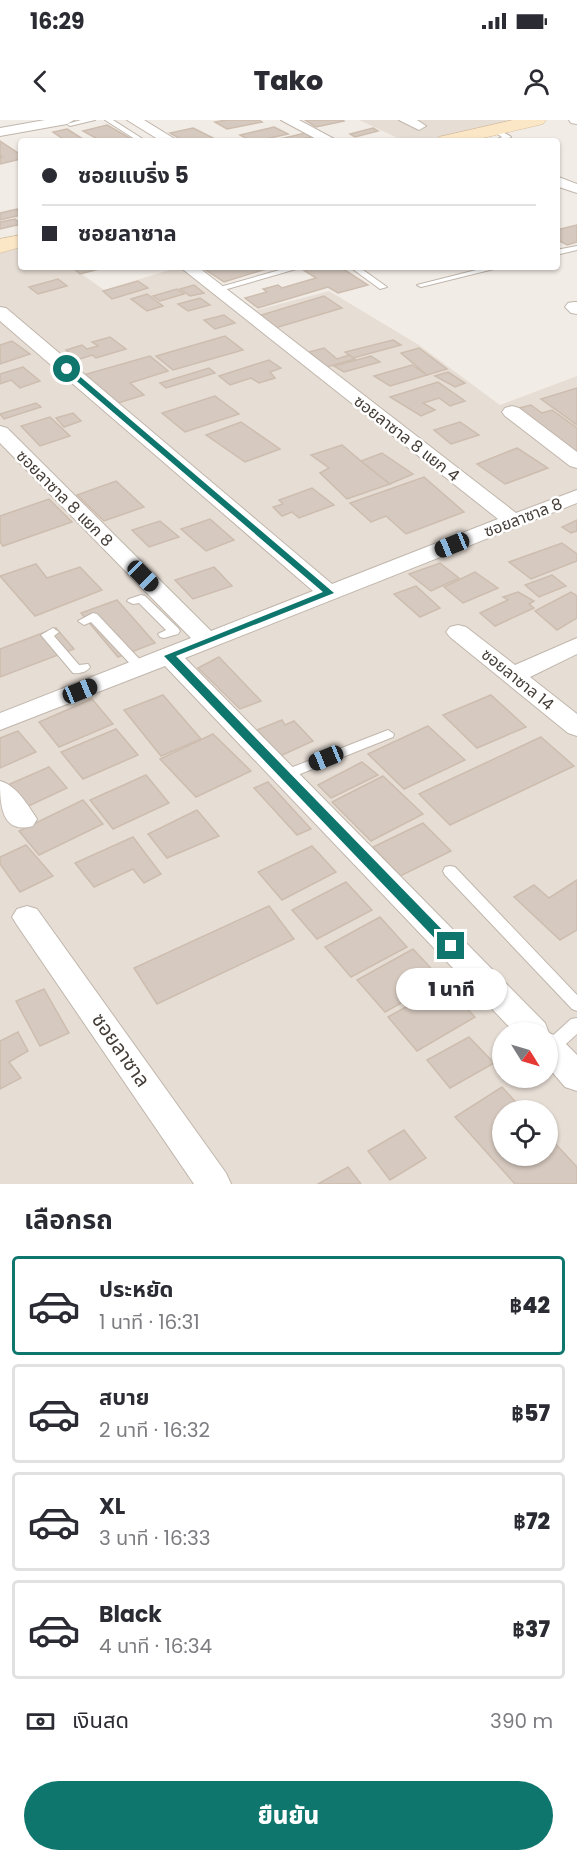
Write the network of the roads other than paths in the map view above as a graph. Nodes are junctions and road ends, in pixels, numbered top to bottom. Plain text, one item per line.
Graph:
1 (93, 120) edge
2 (108, 120) edge
3 (134, 120) edge
4 (288, 120) edge
5 (529, 121) edge
6 (68, 122) edge
7 (1, 131) edge
8 (496, 135) edge
9 (138, 138) edge
10 (166, 138) edge
11 (325, 138) edge
12 (476, 138) edge
13 (18, 141) edge
14 (560, 182) edge
15 (577, 191) edge
16 (560, 197) edge
17 (577, 248) edge
18 (560, 252) edge
19 (192, 270) edge
20 (288, 270) edge
21 (358, 270) edge
22 (485, 270) edge
23 (421, 285) dead end
24 (383, 287) dead end
25 (217, 289) junction
26 (0, 312) edge
27 (513, 412) dead end
28 (0, 432) edge
29 (577, 462) edge
30 (577, 496) edge
31 (513, 521) junction
32 (329, 593) junction
33 (133, 601) dead end
34 (84, 621) dead end
35 (53, 632) dead end
36 (458, 632) dead end
37 (207, 641) junction
38 (167, 645) junction
39 (577, 645) edge
40 (127, 657) junction
41 (84, 667) dead end
42 (515, 675) junction
43 (0, 722) edge
44 (577, 727) edge
45 (388, 734) dead end
46 (285, 775) junction
47 (0, 790) edge
48 (23, 819) dead end
49 (450, 870) dead end
50 (27, 917) dead end
51 (577, 1005) edge
52 (525, 1022) edge
53 (577, 1024) edge
54 (558, 1034) edge
55 (558, 1057) edge
56 (577, 1077) edge
57 (214, 1184) edge

1 - 6 lane
2 - 9 lane
3 - 10 street
4 - 11 street
5 - 8 main road
6 - 7 street
7 - 13 street
8 - 12 main road
14 - 15 street
15 - 16 street
17 - 18 lane
19 - 25 street, ซอยลาซาล 8 แยก 4
20 - 25 lane
21 - 24 lane
22 - 23 lane
25 - 31 street, ซอยลาซาล 8 แยก 4
26 - 32 street
27 - 29 street
28 - 37 street, ซอยลาซาล 8 แยก 8
30 - 31 street, ซอยลาซาล 8
31 - 32 street, ซอยลาซาล 8
32 - 37 street, ซอยลาซาล 8
33 - 38 lane
34 - 40 lane
35 - 41 lane
36 - 42 street, ซอยลาซาล 14
37 - 38 street, ซอยลาซาล 8
38 - 40 street, ซอยลาซาล 8
38 - 46 street
39 - 42 street
40 - 43 street, ซอยลาซาล 8
42 - 44 street, ซอยลาซาล 14
45 - 46 lane
46 - 52 street
47 - 48 street
49 - 51 lane
50 - 57 street, ซอยลาซาล
53 - 54 lane
55 - 56 street

